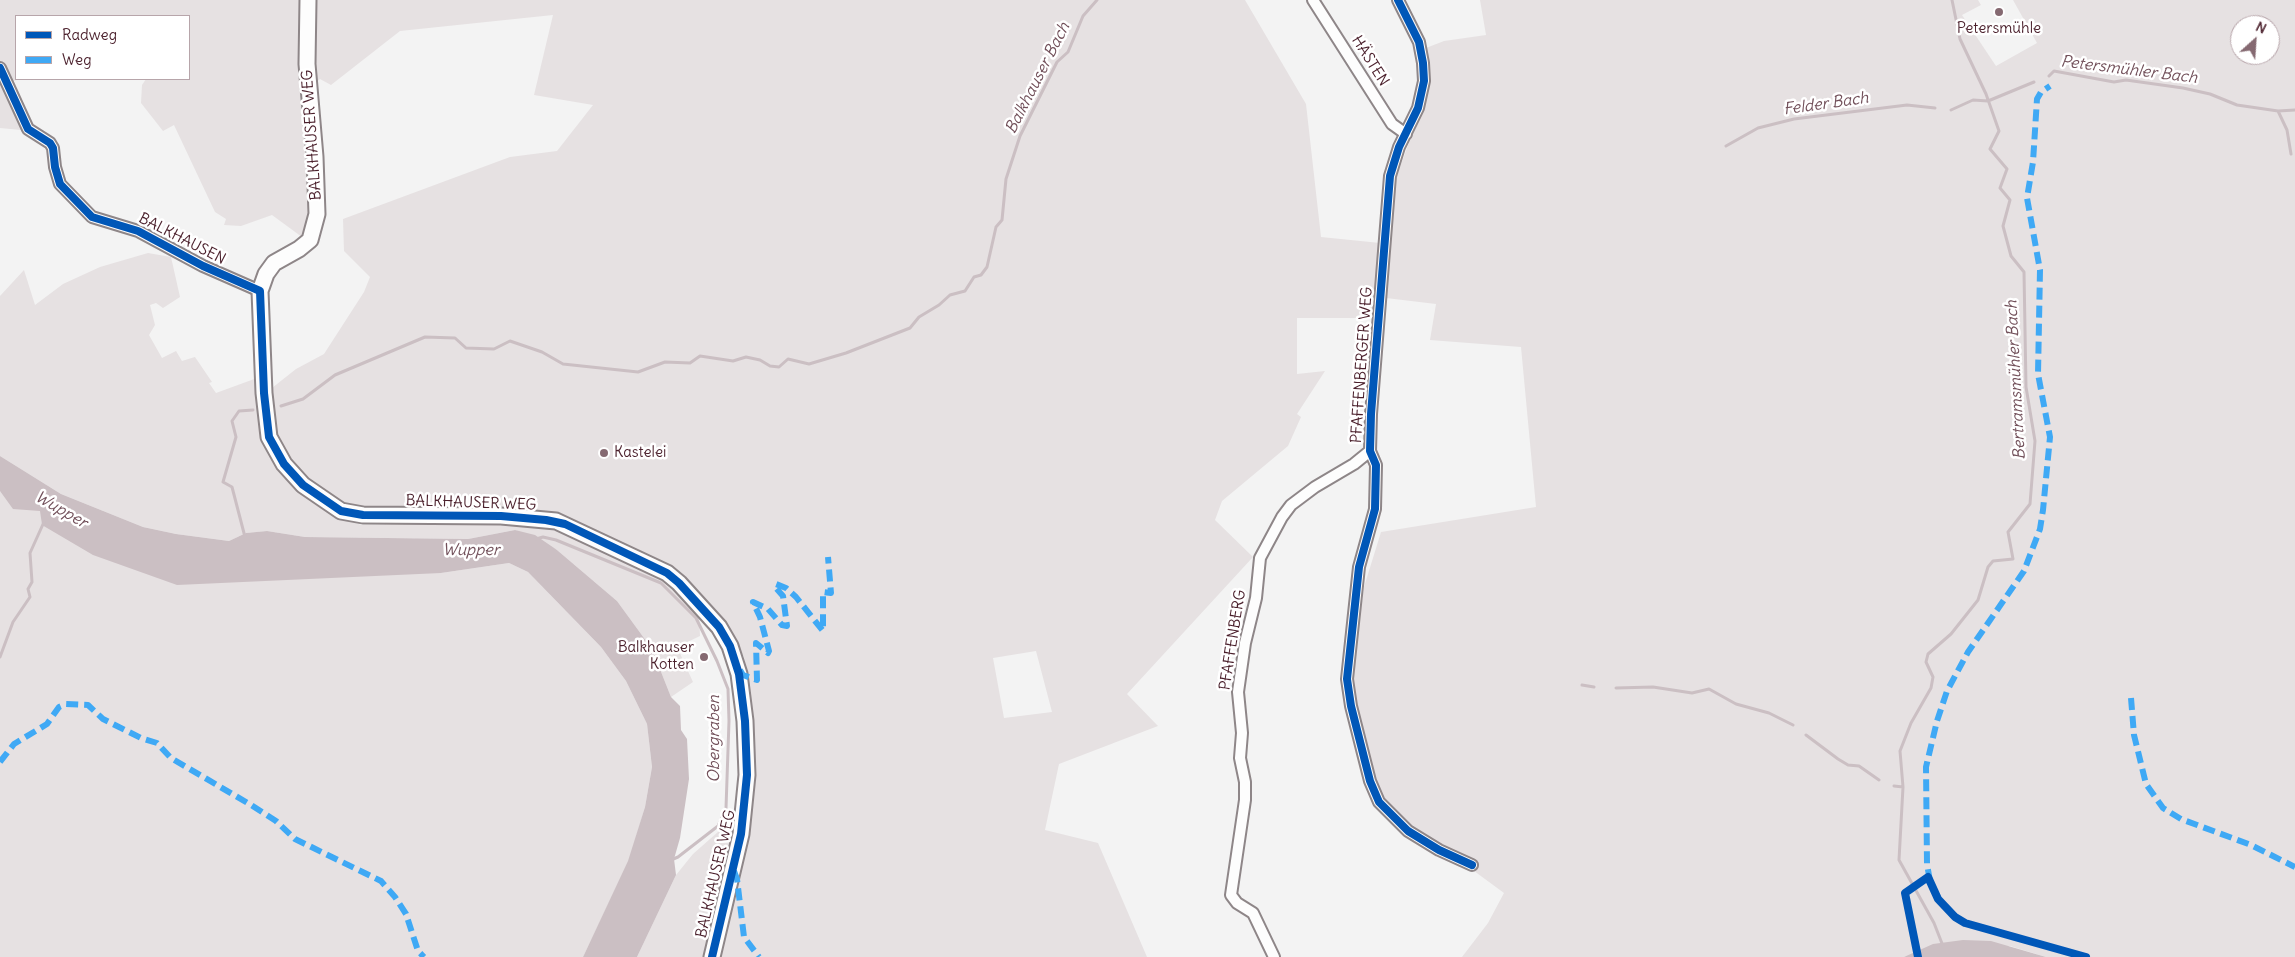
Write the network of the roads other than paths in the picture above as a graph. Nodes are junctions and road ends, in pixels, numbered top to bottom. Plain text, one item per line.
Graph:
1 (308, 0) edge
2 (1313, 0) edge
3 (1398, 0) edge
4 (0, 68) edge
5 (1406, 134) junction
6 (260, 291) junction
7 (1370, 451) junction
8 (1472, 865) dead end
9 (712, 957) edge
10 (1274, 957) edge

1 - 6 main road, BALKHAUSER WEG
2 - 5 street, HÄSTEN
3 - 5 street, PFAFFENBERGER WEG
4 - 6 street, BALKHAUSEN
5 - 7 street, PFAFFENBERGER WEG
6 - 9 main road, BALKHAUSER WEG
7 - 8 street, PFAFFENBERGER WEG
7 - 10 street, PFAFFENBERG

